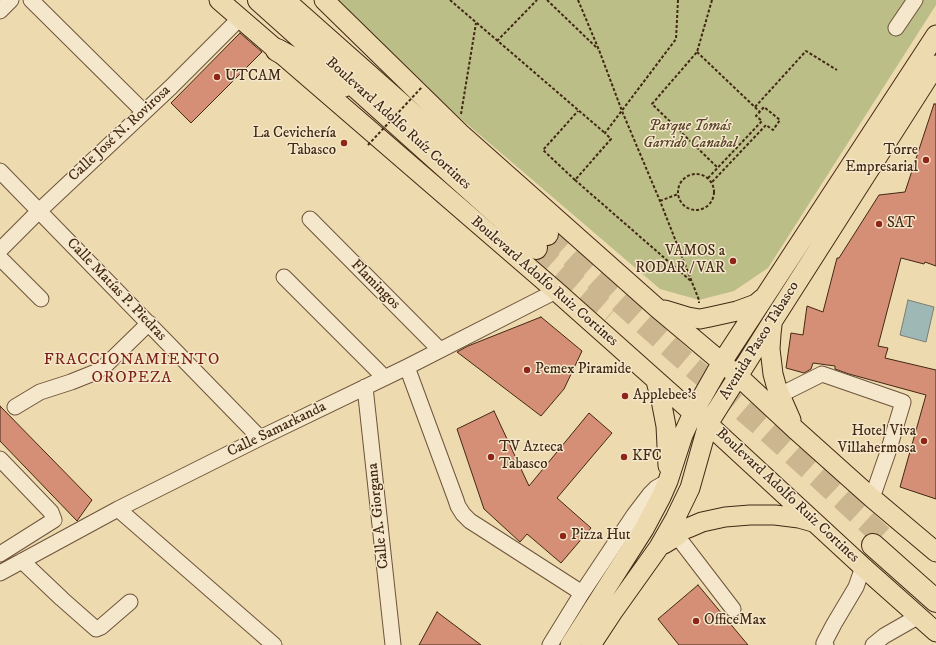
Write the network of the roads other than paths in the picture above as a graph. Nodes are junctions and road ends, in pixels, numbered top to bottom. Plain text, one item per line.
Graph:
1 (11, 0) edge
2 (30, 0) edge
3 (219, 0) edge
4 (259, 0) edge
5 (283, 0) edge
6 (324, 0) edge
7 (916, 0) edge
8 (0, 11) edge
9 (240, 18) junction
10 (896, 28) dead end
11 (936, 35) edge
12 (277, 50) junction
13 (936, 65) edge
14 (376, 104) junction
15 (144, 112) junction
16 (0, 171) edge
17 (39, 211) junction
18 (310, 219) dead end
19 (0, 250) edge
20 (0, 258) edge
21 (284, 277) dead end
22 (556, 291) junction
23 (764, 298) junction
24 (41, 299) dead end
25 (656, 307) junction
26 (774, 319) junction
27 (149, 323) junction
28 (440, 350) junction
29 (722, 362) junction
30 (407, 367) junction
31 (738, 376) junction
32 (384, 378) junction
33 (656, 381) junction
34 (365, 387) junction
35 (780, 395) junction
36 (15, 407) dead end
37 (693, 413) junction
38 (708, 424) junction
39 (796, 430) junction
40 (260, 438) junction
41 (0, 458) edge
42 (668, 481) junction
43 (872, 498) junction
44 (118, 509) junction
45 (816, 524) junction
46 (676, 527) junction
47 (936, 552) edge
48 (0, 554) edge
49 (22, 561) junction
50 (864, 567) junction
51 (0, 572) edge
52 (936, 584) edge
53 (582, 593) junction
54 (936, 601) edge
55 (130, 602) dead end
56 (734, 609) dead end
57 (919, 616) junction
58 (603, 626) junction
59 (936, 632) edge
60 (274, 645) edge
61 (393, 645) edge
62 (550, 645) edge
63 (570, 645) edge
64 (591, 645) edge
65 (597, 645) edge
66 (826, 645) edge
67 (873, 645) edge

1 - 8 street
2 - 15 street
3 - 9 main road, Boulevard Adolfo Ruiz Cortines
4 - 14 highway, Boulevard Adolfo Ruíz Cortines
5 - 14 highway, Boulevard Adolfo Ruíz Cortines
6 - 25 main road
7 - 10 street
9 - 12 main road, Boulevard Adolfo Ruiz Cortines
9 - 15 street, Calle José N. Rovirosa
11 - 23 main road, Avenida Paseo Tabasco
12 - 14 highway
12 - 22 main road, Boulevard Adolfo Ruiz Cortines
13 - 26 main road, Avenida Paseo Tabasco
15 - 17 street, Calle José N. Rovirosa
16 - 17 street, Calle Matías P. Piedras
17 - 19 street, Calle José N. Rovirosa
17 - 27 street, Calle Matías P. Piedras
18 - 28 street, Flamingos
20 - 24 street
21 - 32 street
22 - 28 street, Calle Samarkanda
22 - 33 main road, Boulevard Adolfo Ruiz Cortines
23 - 25 main road
23 - 29 main road, Avenida Paseo Tabasco
25 - 29 main road
26 - 31 main road, Avenida Paseo Tabasco
26 - 35 main road
27 - 36 street
27 - 40 street, Calle Matías P. Piedras
28 - 30 street, Calle Samarkanda
29 - 31 main road
29 - 37 main road, Avenida Paseo Tabasco
30 - 32 street, Calle Samarkanda
30 - 53 street
31 - 38 main road, Avenida Paseo Tabasco
31 - 39 main road
32 - 34 street, Calle Samarkanda
33 - 37 main road, Boulevard Adolfo Ruiz Cortines
33 - 42 main road
34 - 40 street, Calle Samarkanda
34 - 61 street, Calle A. Giorgana
35 - 39 main road
35 - 43 street
37 - 38 main road, Boulevard Adolfo Ruiz Cortines
37 - 42 main road, Avenida Paseo Tabasco
38 - 45 main road, Boulevard Adolfo Ruiz Cortines
38 - 46 main road, Avenida Paseo Tabasco
39 - 43 main road
40 - 44 street, Calle Samarkanda
41 - 48 street
42 - 53 street
42 - 63 main road, Avenida Paseo Tabasco
43 - 47 main road
44 - 49 street, Calle Samarkanda
44 - 60 street
45 - 46 main road
45 - 50 main road, Boulevard Adolfo Ruiz Cortines
46 - 56 street
46 - 58 main road
49 - 51 street, Calle Samarkanda
49 - 55 street
50 - 57 main road, Boulevard Adolfo Ruiz Cortines
50 - 66 street
52 - 54 highway
53 - 62 street
57 - 59 main road, Boulevard Adolfo Ruiz Cortines
57 - 67 street
58 - 64 main road
58 - 65 street

